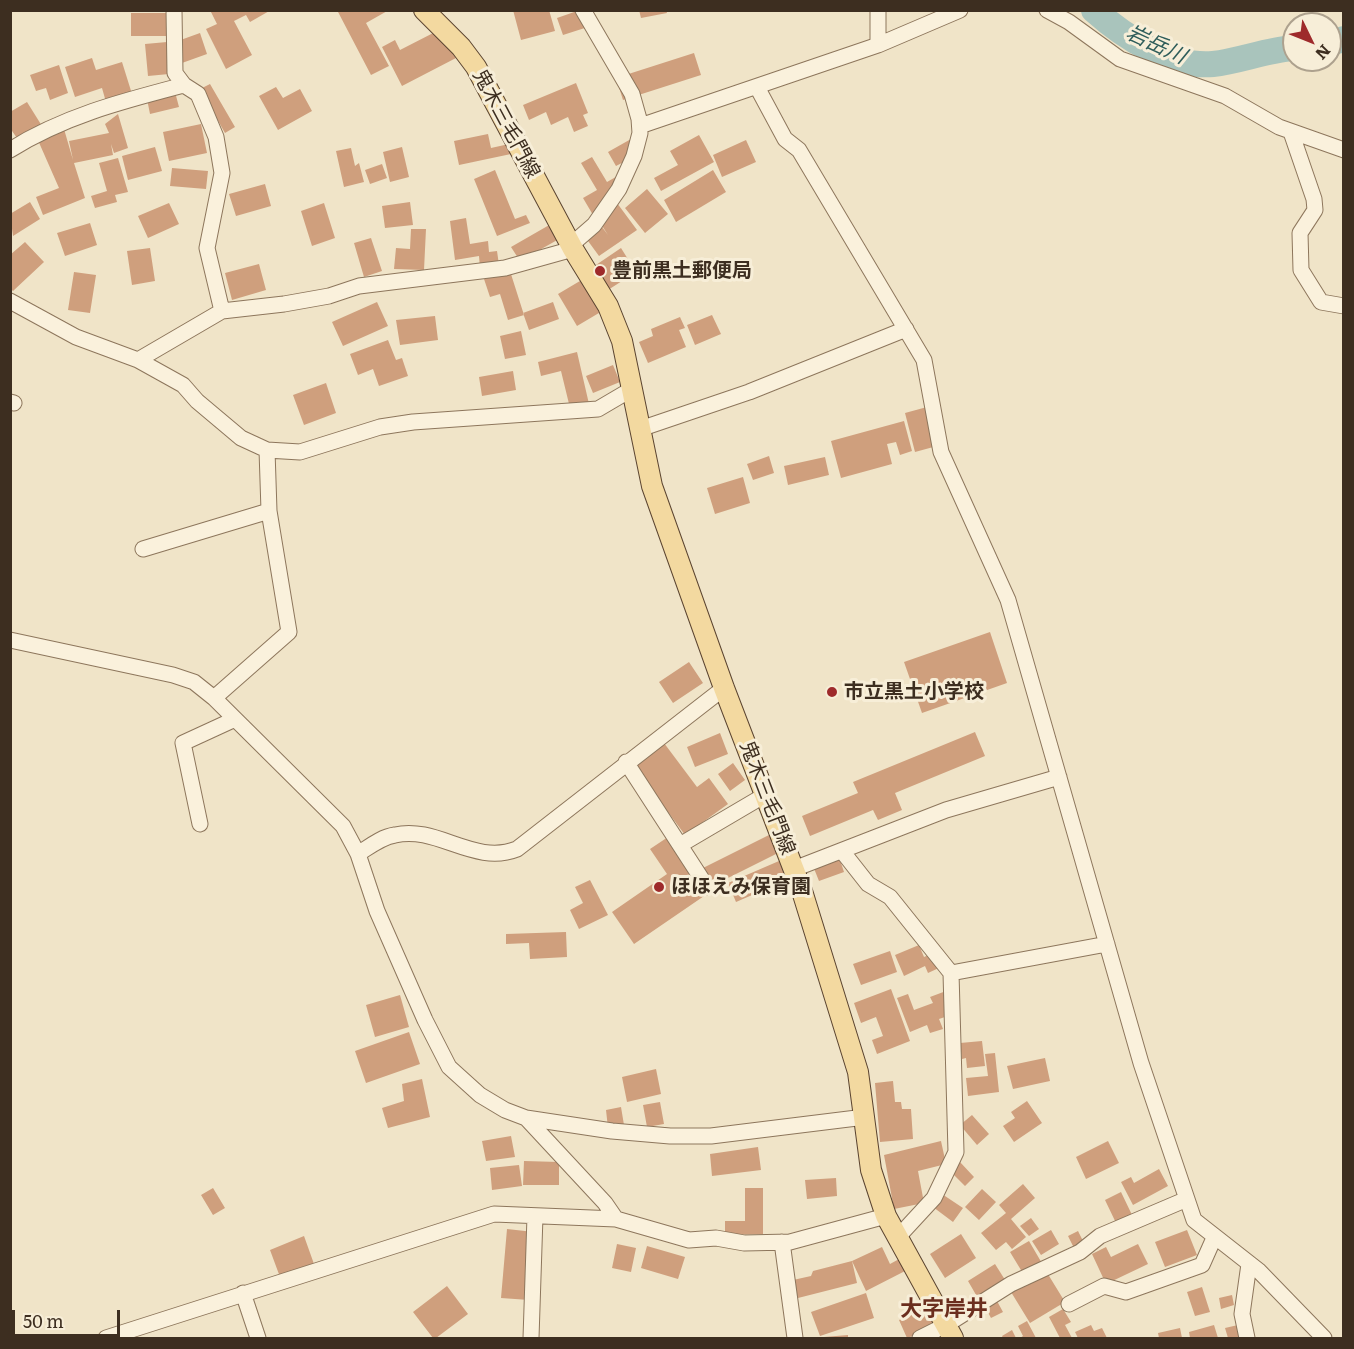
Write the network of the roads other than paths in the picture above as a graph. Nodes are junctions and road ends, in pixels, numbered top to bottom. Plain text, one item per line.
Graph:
1 (174, 10) edge
2 (424, 10) edge
3 (583, 10) edge
4 (878, 10) edge
5 (960, 10) edge
6 (1047, 10) edge
7 (878, 45) junction
8 (184, 85) junction
9 (757, 87) junction
10 (640, 126) junction
11 (1291, 132) junction
12 (10, 150) edge
13 (1344, 150) edge
14 (572, 247) junction
15 (10, 301) edge
16 (1344, 306) edge
17 (222, 311) junction
18 (906, 329) junction
19 (138, 360) junction
20 (632, 389) junction
21 (639, 429) junction
22 (267, 450) junction
23 (269, 511) junction
24 (143, 549) dead end
25 (10, 640) edge
26 (724, 688) junction
27 (214, 698) junction
28 (233, 720) junction
29 (626, 762) junction
30 (1059, 777) junction
31 (765, 795) junction
32 (200, 824) dead end
33 (680, 845) junction
34 (842, 851) junction
35 (358, 854) junction
36 (794, 869) junction
37 (707, 887) dead end
38 (1107, 944) junction
39 (951, 973) junction
40 (866, 1117) junction
41 (526, 1118) junction
42 (1187, 1199) junction
43 (535, 1216) junction
44 (886, 1216) junction
45 (616, 1219) junction
46 (898, 1237) junction
47 (1214, 1238) junction
48 (782, 1242) junction
49 (1249, 1263) junction
50 (243, 1293) junction
51 (1069, 1304) dead end
52 (950, 1332) edge
53 (106, 1338) edge
54 (258, 1338) edge
55 (531, 1338) edge
56 (795, 1338) edge
57 (920, 1338) edge
58 (1247, 1338) edge
59 (1324, 1338) edge

1 - 8 street
2 - 14 main road, 鬼木三毛門線
3 - 10 street
4 - 7 street
5 - 7 street
6 - 11 street
7 - 9 street
8 - 12 street
8 - 17 street
9 - 10 street
9 - 18 street
10 - 14 street
11 - 13 street
11 - 16 street
14 - 17 street
14 - 20 main road, 鬼木三毛門線
15 - 19 street
17 - 19 street
18 - 21 street
18 - 30 street
19 - 22 street
20 - 21 main road, 鬼木三毛門線
20 - 22 street
21 - 26 main road, 鬼木三毛門線
22 - 23 street
23 - 24 street
23 - 27 street
25 - 27 street
26 - 29 street
26 - 31 main road, 鬼木三毛門線
27 - 28 street
28 - 32 street
28 - 35 street
29 - 33 street
29 - 35 street
30 - 34 street
30 - 38 street
31 - 33 street
31 - 36 main road, 鬼木三毛門線
33 - 37 street
34 - 36 street
34 - 39 street
35 - 41 street
36 - 40 main road, 鬼木三毛門線
38 - 39 street
38 - 42 street
39 - 46 street
40 - 41 street
40 - 44 main road, 鬼木三毛門線
41 - 45 street
42 - 47 street
42 - 52 street
43 - 45 street
43 - 50 street
43 - 55 street
44 - 46 main road, 鬼木三毛門線
44 - 48 street
45 - 48 street
46 - 52 main road, 鬼木三毛門線
47 - 49 street
47 - 51 street
48 - 56 street
49 - 58 street
49 - 59 street
50 - 53 street
50 - 54 street
52 - 57 street

